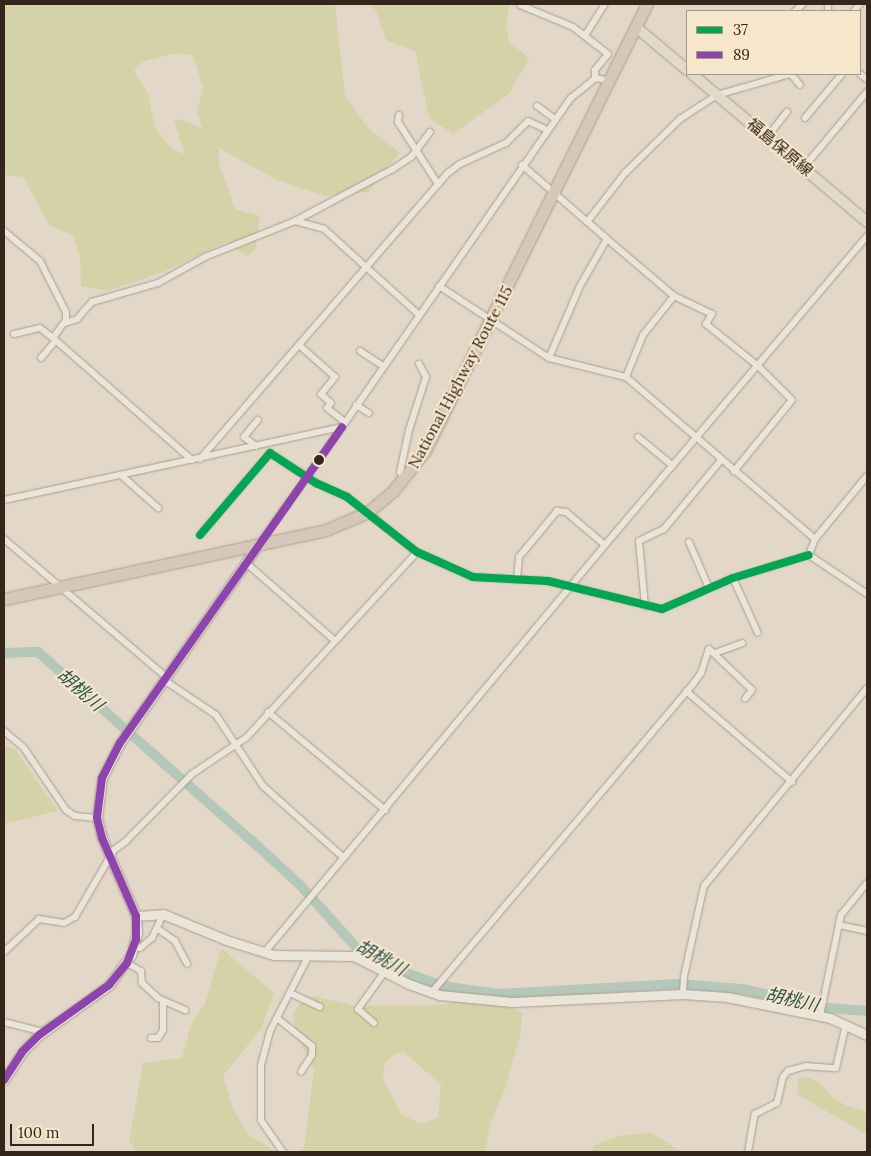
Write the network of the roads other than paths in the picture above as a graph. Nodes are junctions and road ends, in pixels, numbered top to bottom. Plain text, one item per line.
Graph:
1 (605, 4) edge
2 (648, 4) edge
3 (654, 4) edge
4 (520, 5) dead end
5 (639, 29) junction
6 (586, 34) junction
7 (686, 69) edge
8 (693, 75) edge
9 (787, 75) edge
10 (791, 75) edge
11 (841, 75) edge
12 (594, 79) junction
13 (611, 81) junction
14 (800, 84) dead end
15 (867, 92) edge
16 (717, 95) junction
17 (537, 106) dead end
18 (787, 112) dead end
19 (399, 115) dead end
20 (805, 118) dead end
21 (555, 119) junction
22 (547, 130) junction
23 (430, 132) dead end
24 (768, 136) junction
25 (416, 151) junction
26 (522, 166) junction
27 (804, 167) junction
28 (438, 184) junction
29 (555, 194) junction
30 (295, 221) junction
31 (587, 222) junction
32 (867, 222) edge
33 (4, 232) edge
34 (867, 236) edge
35 (606, 239) junction
36 (366, 266) junction
37 (439, 286) junction
38 (674, 296) junction
39 (418, 314) junction
40 (491, 321) junction
41 (65, 323) junction
42 (14, 334) dead end
43 (54, 339) junction
44 (299, 345) junction
45 (360, 351) dead end
46 (41, 358) dead end
47 (549, 358) junction
48 (419, 364) dead end
49 (383, 366) junction
50 (758, 366) junction
51 (626, 377) junction
52 (356, 405) junction
53 (369, 413) dead end
54 (258, 420) dead end
55 (343, 424) junction
56 (638, 437) dead end
57 (697, 438) junction
58 (258, 446) junction
59 (270, 453) junction
60 (196, 460) junction
61 (721, 460) junction
62 (673, 466) junction
63 (734, 471) junction
64 (121, 475) junction
65 (867, 476) edge
66 (308, 477) junction
67 (404, 480) junction
68 (4, 500) edge
69 (158, 508) dead end
70 (368, 512) junction
71 (200, 535) dead end
72 (4, 539) edge
73 (815, 539) junction
74 (689, 542) dead end
75 (258, 545) junction
76 (605, 545) junction
77 (417, 552) junction
78 (809, 555) junction
79 (245, 562) junction
80 (733, 578) junction
81 (517, 580) junction
82 (61, 586) junction
83 (570, 588) junction
84 (709, 588) junction
85 (867, 594) edge
86 (4, 599) edge
87 (645, 606) junction
88 (758, 633) dead end
89 (334, 640) junction
90 (742, 642) dead end
91 (715, 653) junction
92 (165, 679) junction
93 (867, 688) edge
94 (686, 691) junction
95 (745, 699) dead end
96 (268, 712) junction
97 (4, 731) edge
98 (235, 747) junction
99 (792, 782) junction
100 (385, 810) junction
101 (97, 818) junction
102 (108, 858) junction
103 (344, 858) junction
104 (867, 883) edge
105 (163, 914) junction
106 (136, 916) junction
107 (839, 925) junction
108 (158, 929) junction
109 (867, 932) edge
110 (133, 948) junction
111 (4, 952) edge
112 (264, 953) junction
113 (309, 955) junction
114 (127, 962) junction
115 (187, 964) dead end
116 (386, 970) junction
117 (432, 992) junction
118 (290, 993) junction
119 (683, 994) junction
120 (163, 1002) junction
121 (320, 1007) dead end
122 (185, 1010) dead end
123 (820, 1016) junction
124 (277, 1018) junction
125 (4, 1022) edge
126 (374, 1023) dead end
127 (846, 1024) junction
128 (43, 1032) junction
129 (867, 1035) edge
130 (151, 1038) dead end
131 (301, 1072) dead end
132 (4, 1080) edge
133 (283, 1152) edge
134 (748, 1152) edge

1 - 6 street
2 - 5 highway, National Highway Route 115
3 - 5 highway, National Highway Route 115
4 - 6 street
5 - 7 main road
5 - 13 highway, National Highway Route 115
6 - 12 street
8 - 16 main road, 福島保原線
9 - 16 street
10 - 14 street
11 - 20 street
12 - 13 street
12 - 21 street
13 - 29 highway, National Highway Route 115
15 - 27 street
16 - 24 main road, 福島保原線
16 - 31 street
17 - 21 street
18 - 24 street
19 - 25 street
21 - 22 street
22 - 26 street
22 - 28 street
23 - 25 street
24 - 27 main road, 福島保原線
25 - 28 street
25 - 30 street
26 - 29 street
26 - 37 street
27 - 32 main road, 福島保原線
28 - 36 street
29 - 31 street
29 - 40 highway, National Highway Route 115
30 - 36 street
30 - 41 street
31 - 35 street
33 - 41 street
34 - 50 street
35 - 38 street
35 - 47 street
36 - 39 street
36 - 44 street
37 - 39 street
37 - 40 street
38 - 50 street
38 - 51 street
39 - 49 street
40 - 47 street
40 - 67 highway, National Highway Route 115
41 - 43 street
42 - 43 street
43 - 46 street
43 - 60 street
44 - 55 street
44 - 60 street
45 - 49 street
47 - 51 street
48 - 67 street
49 - 52 street
50 - 57 street
50 - 63 street
51 - 57 street
52 - 53 street
52 - 55 street
54 - 58 street
55 - 58 street
55 - 66 street
56 - 62 street
57 - 61 street
57 - 62 street
58 - 59 street
58 - 60 street
59 - 66 street
59 - 71 street
60 - 64 street
61 - 63 street
61 - 87 street
62 - 76 street
63 - 73 street
64 - 68 street
64 - 69 street
65 - 73 street
66 - 70 street
66 - 75 street
67 - 70 highway, National Highway Route 115
70 - 75 highway, National Highway Route 115
70 - 77 street
72 - 82 street
73 - 78 street
74 - 84 street
75 - 79 street
75 - 82 highway, National Highway Route 115
76 - 81 street
76 - 83 street
77 - 81 street
77 - 89 street
78 - 80 street
78 - 85 street
79 - 89 street
79 - 92 street
80 - 84 street
80 - 88 street
81 - 83 street
82 - 86 highway, National Highway Route 115
82 - 92 street
83 - 87 street
83 - 100 street
84 - 87 street
89 - 96 street
90 - 91 street
91 - 94 street
91 - 95 street
92 - 98 street
92 - 101 street
93 - 99 street
94 - 99 street
94 - 117 street
96 - 98 street
96 - 100 street
97 - 101 street
98 - 102 street
98 - 103 street
99 - 119 street
100 - 103 street
101 - 102 street
102 - 106 street
102 - 111 street
103 - 112 street
104 - 107 street
105 - 106 street
105 - 108 street
105 - 112 street
106 - 110 street
107 - 109 street
107 - 123 street
108 - 110 street
108 - 115 street
110 - 114 street
112 - 113 street
113 - 116 street
113 - 118 street
114 - 120 street
114 - 128 street
116 - 117 street
116 - 126 street
117 - 119 street
118 - 121 street
118 - 124 street
119 - 123 street
120 - 122 street
120 - 130 street
123 - 127 street
124 - 131 street
124 - 133 street
125 - 128 street
127 - 129 street
127 - 134 street
128 - 132 street

